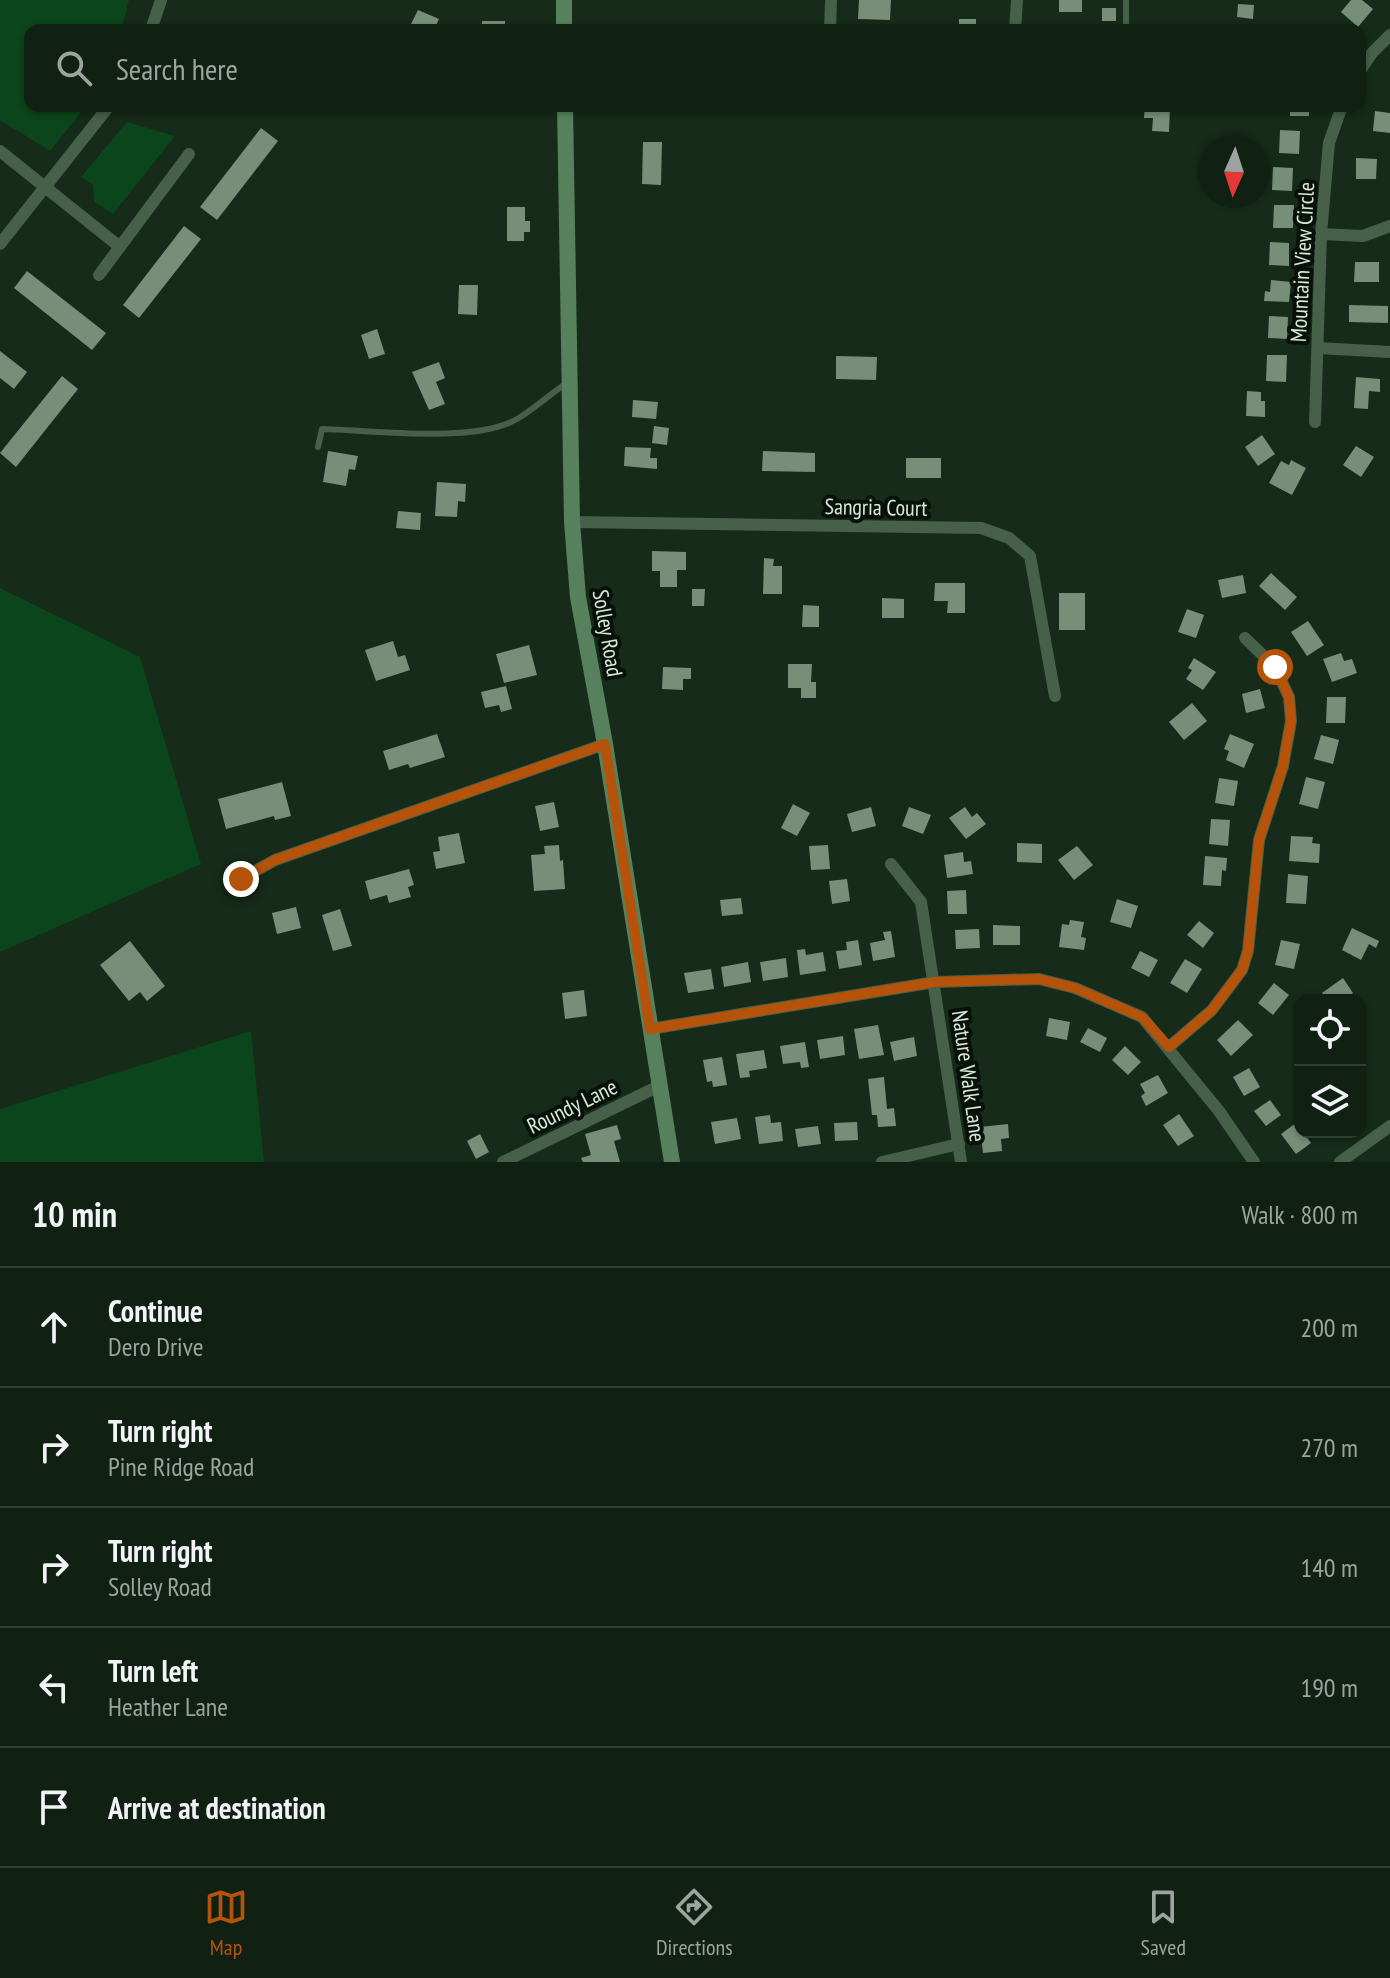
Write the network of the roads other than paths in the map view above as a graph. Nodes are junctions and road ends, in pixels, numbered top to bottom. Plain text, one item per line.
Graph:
1 (161, 0) edge
2 (564, 0) edge
3 (831, 0) edge
4 (1017, 0) edge
5 (1126, 0) edge
6 (153, 24) edge
7 (564, 24) edge
8 (830, 24) edge
9 (1015, 24) edge
10 (1126, 24) edge
11 (1390, 35) edge
12 (1366, 62) edge
13 (104, 112) edge
14 (565, 112) edge
15 (1340, 112) edge
16 (0, 151) edge
17 (189, 154) dead end
18 (43, 188) junction
19 (1390, 226) edge
20 (1321, 234) junction
21 (0, 244) edge
22 (120, 247) junction
23 (99, 275) dead end
24 (1318, 348) junction
25 (1390, 352) edge
26 (569, 381) junction
27 (1315, 422) dead end
28 (318, 447) dead end
29 (572, 522) junction
30 (1245, 638) dead end
31 (1055, 696) dead end
32 (605, 744) junction
33 (891, 864) dead end
34 (241, 879) dead end
35 (935, 982) junction
36 (650, 1029) junction
37 (1169, 1047) junction
38 (659, 1086) junction
39 (1390, 1126) edge
40 (959, 1144) junction
41 (503, 1162) edge
42 (672, 1162) edge
43 (882, 1162) edge
44 (961, 1162) edge
45 (1254, 1162) edge
46 (1340, 1162) edge

1 - 6 street
2 - 7 main road
3 - 8 street
4 - 9 street
5 - 10 lane
11 - 12 street
13 - 18 street
14 - 26 main road, Solley Road
15 - 20 street, Mountain View Circle
16 - 18 street
17 - 22 street
18 - 21 street
18 - 22 street
19 - 20 street
20 - 24 street, Mountain View Circle
22 - 23 street
24 - 25 street
24 - 27 street, Mountain View Circle
26 - 28 lane
26 - 29 main road, Solley Road
29 - 31 street, Sangria Court
29 - 32 main road, Solley Road
30 - 37 street
32 - 34 street
32 - 36 main road, Solley Road
33 - 35 street, Nature Walk Lane
35 - 36 street
35 - 37 street
35 - 40 street, Nature Walk Lane
36 - 38 main road, Solley Road
37 - 45 street
38 - 41 street, Roundy Lane
38 - 42 main road, Solley Road
39 - 46 street
40 - 43 street
40 - 44 street, Nature Walk Lane

